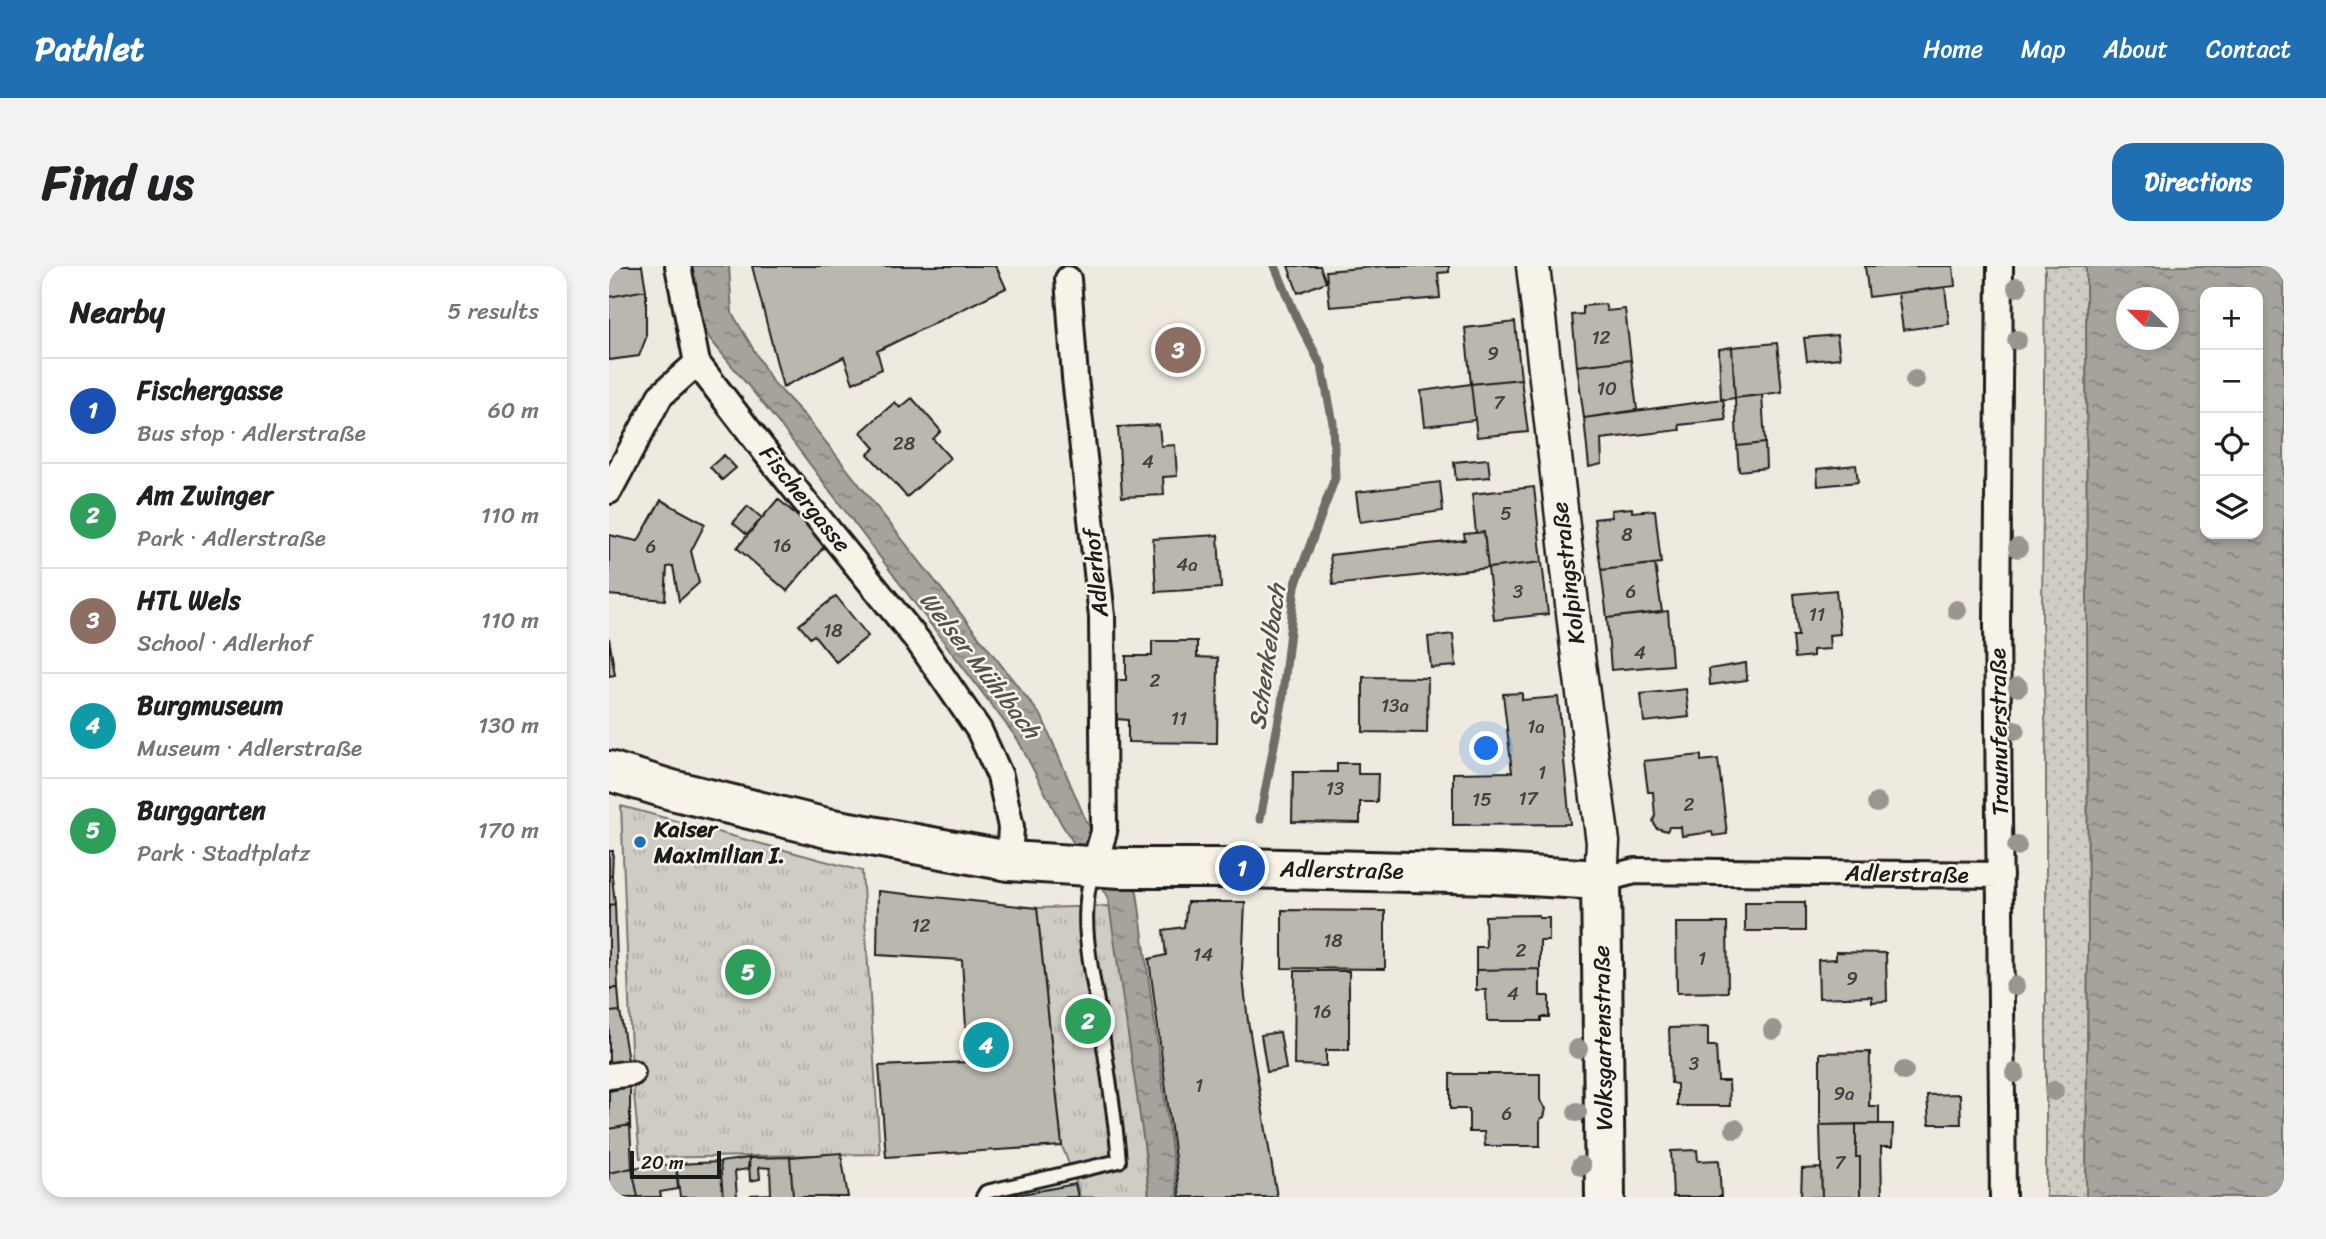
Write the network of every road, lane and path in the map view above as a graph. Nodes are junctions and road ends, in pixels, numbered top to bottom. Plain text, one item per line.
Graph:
1 (678, 266) edge
2 (1534, 266) edge
3 (2000, 266) edge
4 (1068, 279) dead end
5 (697, 363) junction
6 (609, 491) edge
7 (609, 771) edge
8 (1009, 861) junction
9 (1099, 864) junction
10 (2000, 875) junction
11 (1601, 880) junction
12 (983, 1197) edge
13 (1605, 1197) edge
14 (2003, 1197) edge

1 - 5 street, Fischergasse
2 - 11 street, Kolpingstraße
3 - 10 street, Traunuferstraße
4 - 9 street, Adlerhof
5 - 6 street
5 - 8 street, Fischergasse
7 - 8 main road, Adlerstraße
8 - 9 main road, Adlerstraße
9 - 11 main road, Adlerstraße
9 - 12 lane
10 - 11 street, Adlerstraße
10 - 14 street, Traunuferstraße
11 - 13 main road, Volksgartenstraße

